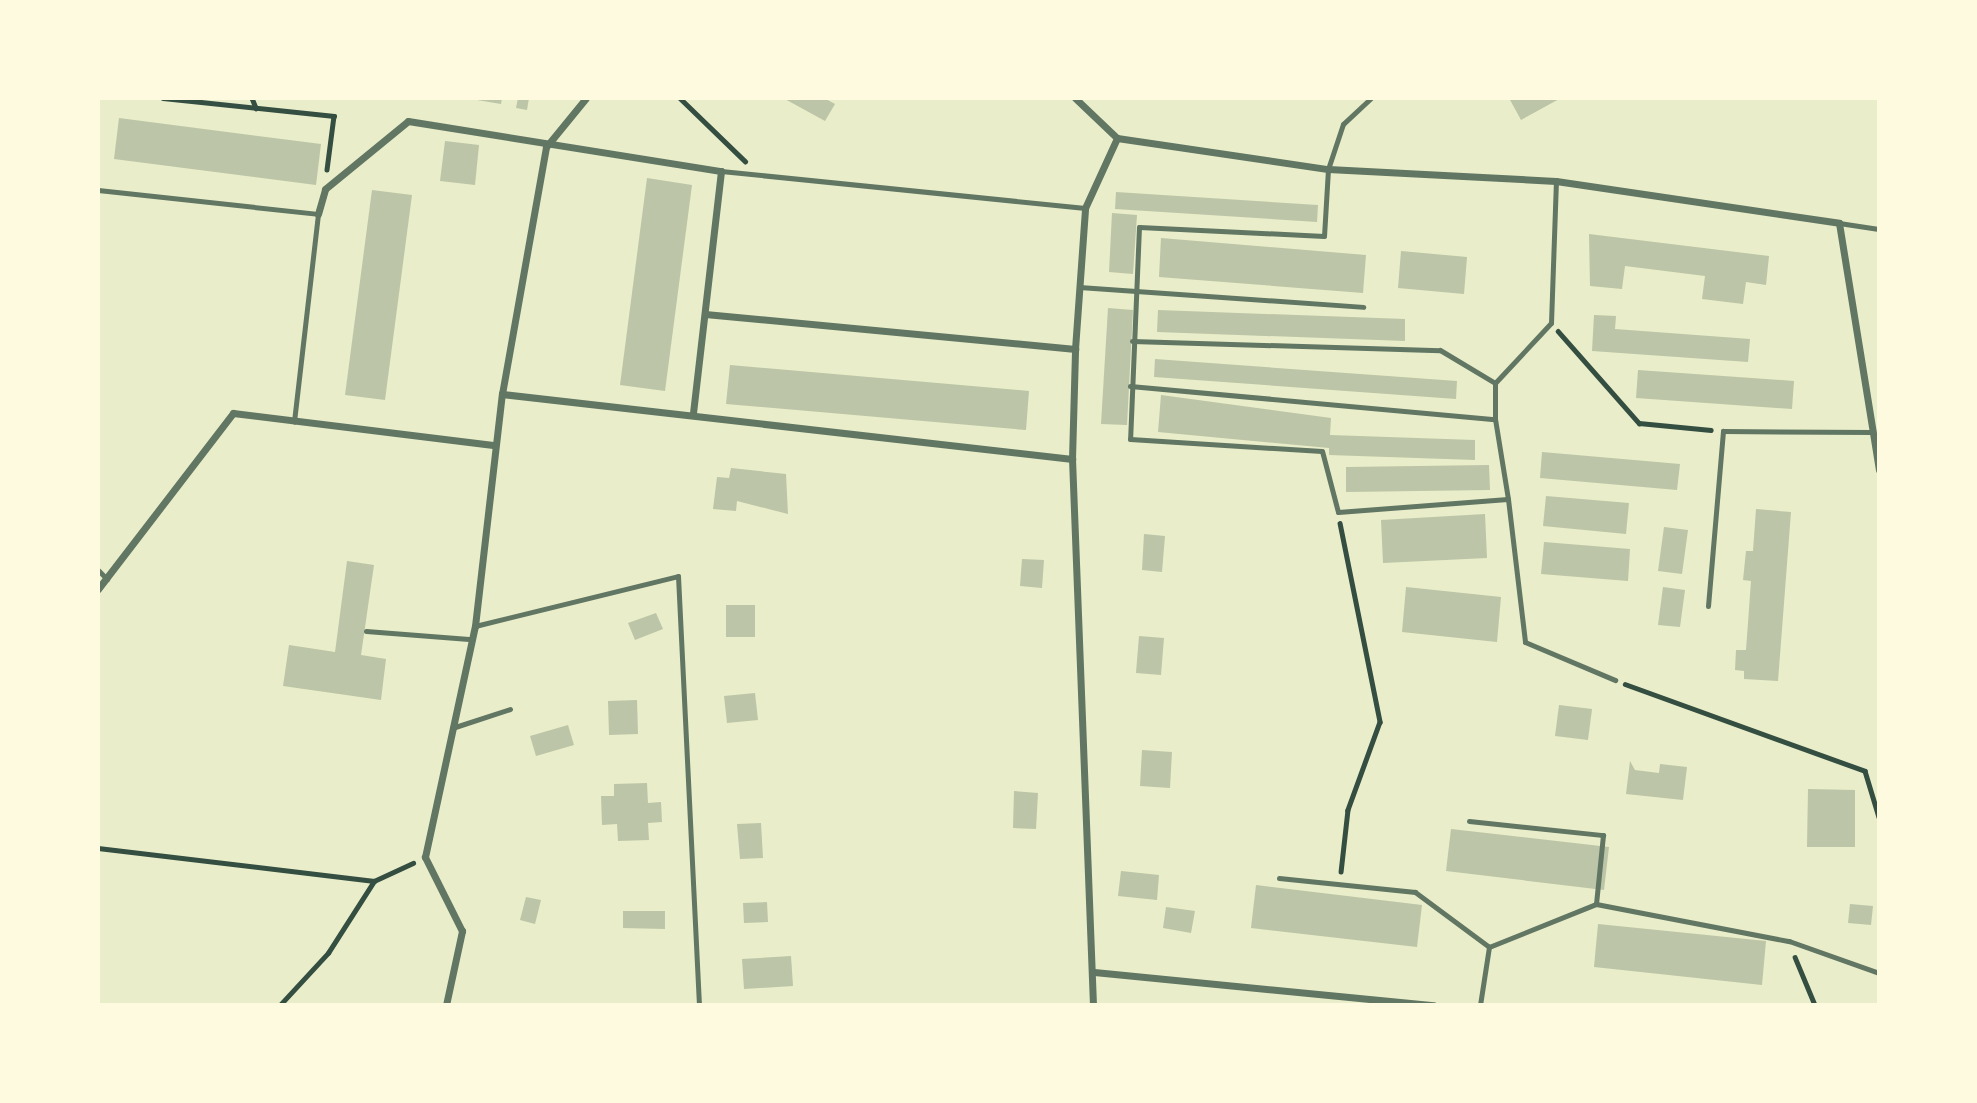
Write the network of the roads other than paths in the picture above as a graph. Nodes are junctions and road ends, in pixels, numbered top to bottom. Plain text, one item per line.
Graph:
1 (586, 98) edge
2 (1075, 98) edge
3 (1371, 98) edge
4 (1117, 138) junction
5 (546, 147) junction
6 (1328, 169) junction
7 (721, 171) junction
8 (1556, 181) junction
9 (98, 190) edge
10 (1085, 208) junction
11 (318, 214) junction
12 (1839, 223) junction
13 (1879, 229) edge
14 (1079, 288) junction
15 (1133, 291) junction
16 (1363, 307) dead end
17 (705, 314) junction
18 (1132, 341) junction
19 (1075, 349) junction
20 (1495, 383) junction
21 (1130, 386) junction
22 (502, 394) junction
23 (694, 414) junction
24 (1495, 419) junction
25 (294, 422) junction
26 (1872, 432) junction
27 (495, 445) junction
28 (1072, 459) junction
29 (1879, 470) edge
30 (1508, 499) junction
31 (98, 570) edge
32 (107, 579) junction
33 (98, 589) edge
34 (1708, 606) dead end
35 (474, 625) junction
36 (366, 631) dead end
37 (469, 639) junction
38 (1615, 680) road end
39 (510, 709) dead end
40 (449, 729) junction
41 (1469, 821) dead end
42 (1279, 878) dead end
43 (1596, 904) junction
44 (1489, 947) junction
45 (1094, 972) junction
46 (1879, 974) edge
47 (446, 1005) edge
48 (699, 1005) edge
49 (1093, 1005) edge
50 (1433, 1005) edge
51 (1480, 1005) edge

1 - 5 street
2 - 4 street
3 - 6 lane
4 - 6 street
4 - 10 street
5 - 7 street
5 - 11 street
5 - 22 street
6 - 8 street
6 - 15 lane
7 - 10 lane
7 - 17 street
8 - 12 street
8 - 20 lane
9 - 11 lane
10 - 14 street
11 - 25 lane
12 - 13 lane
12 - 26 street
14 - 15 lane
14 - 19 street
15 - 16 lane
15 - 18 lane
17 - 19 street
17 - 23 street
18 - 20 lane
18 - 21 lane
19 - 28 street
20 - 24 lane
21 - 24 lane
21 - 30 lane
22 - 23 street
22 - 27 street
23 - 28 street
24 - 30 lane
25 - 27 street
25 - 32 street
26 - 29 street
26 - 34 lane
27 - 35 street
28 - 45 street
30 - 38 lane
31 - 32 lane
32 - 33 street
35 - 37 street
35 - 48 lane
36 - 37 lane
37 - 40 street
39 - 40 lane
40 - 47 street
41 - 43 lane
42 - 44 lane
43 - 44 lane
43 - 46 lane
44 - 51 lane
45 - 49 street
45 - 50 street

